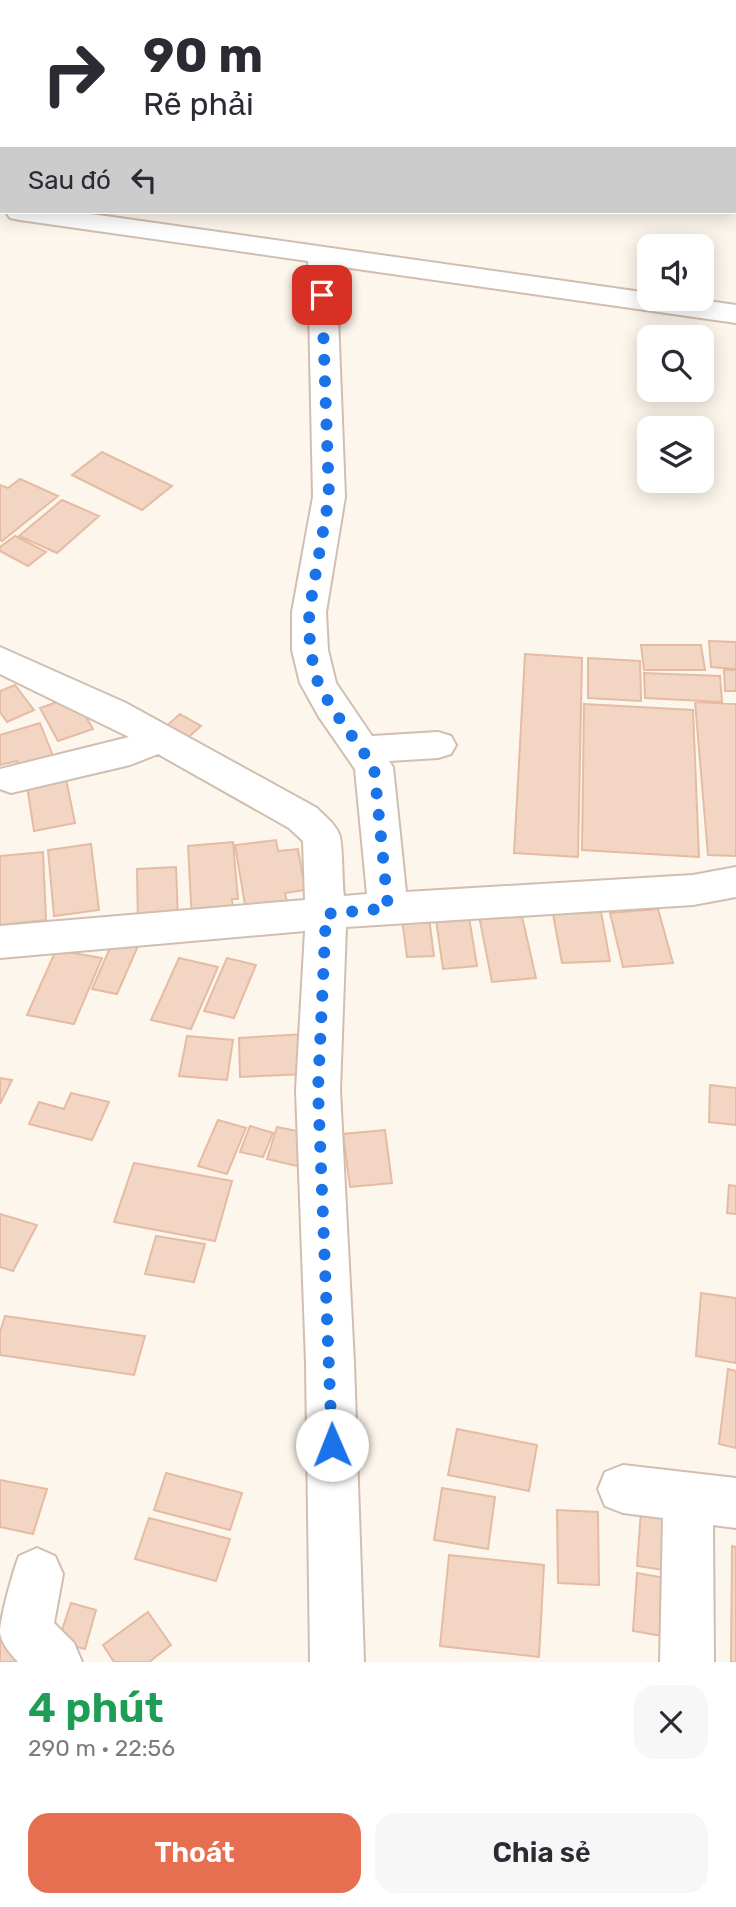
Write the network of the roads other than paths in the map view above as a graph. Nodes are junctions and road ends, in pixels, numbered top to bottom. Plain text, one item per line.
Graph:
1 (33, 214) edge
2 (322, 257) junction
3 (736, 314) edge
4 (0, 659) edge
5 (159, 738) junction
6 (438, 746) dead end
7 (362, 750) junction
8 (11, 779) dead end
9 (736, 882) edge
10 (356, 911) junction
11 (0, 942) edge
12 (623, 1489) dead end
13 (712, 1500) edge
14 (37, 1574) dead end
15 (55, 1662) edge
16 (337, 1662) edge
17 (687, 1662) edge

1 - 2 lane
2 - 3 lane
2 - 7 lane
4 - 5 lane
5 - 8 lane
5 - 10 lane
6 - 7 lane
7 - 10 lane
9 - 10 lane
10 - 11 lane
10 - 16 lane
12 - 13 lane
13 - 17 lane
14 - 15 lane

